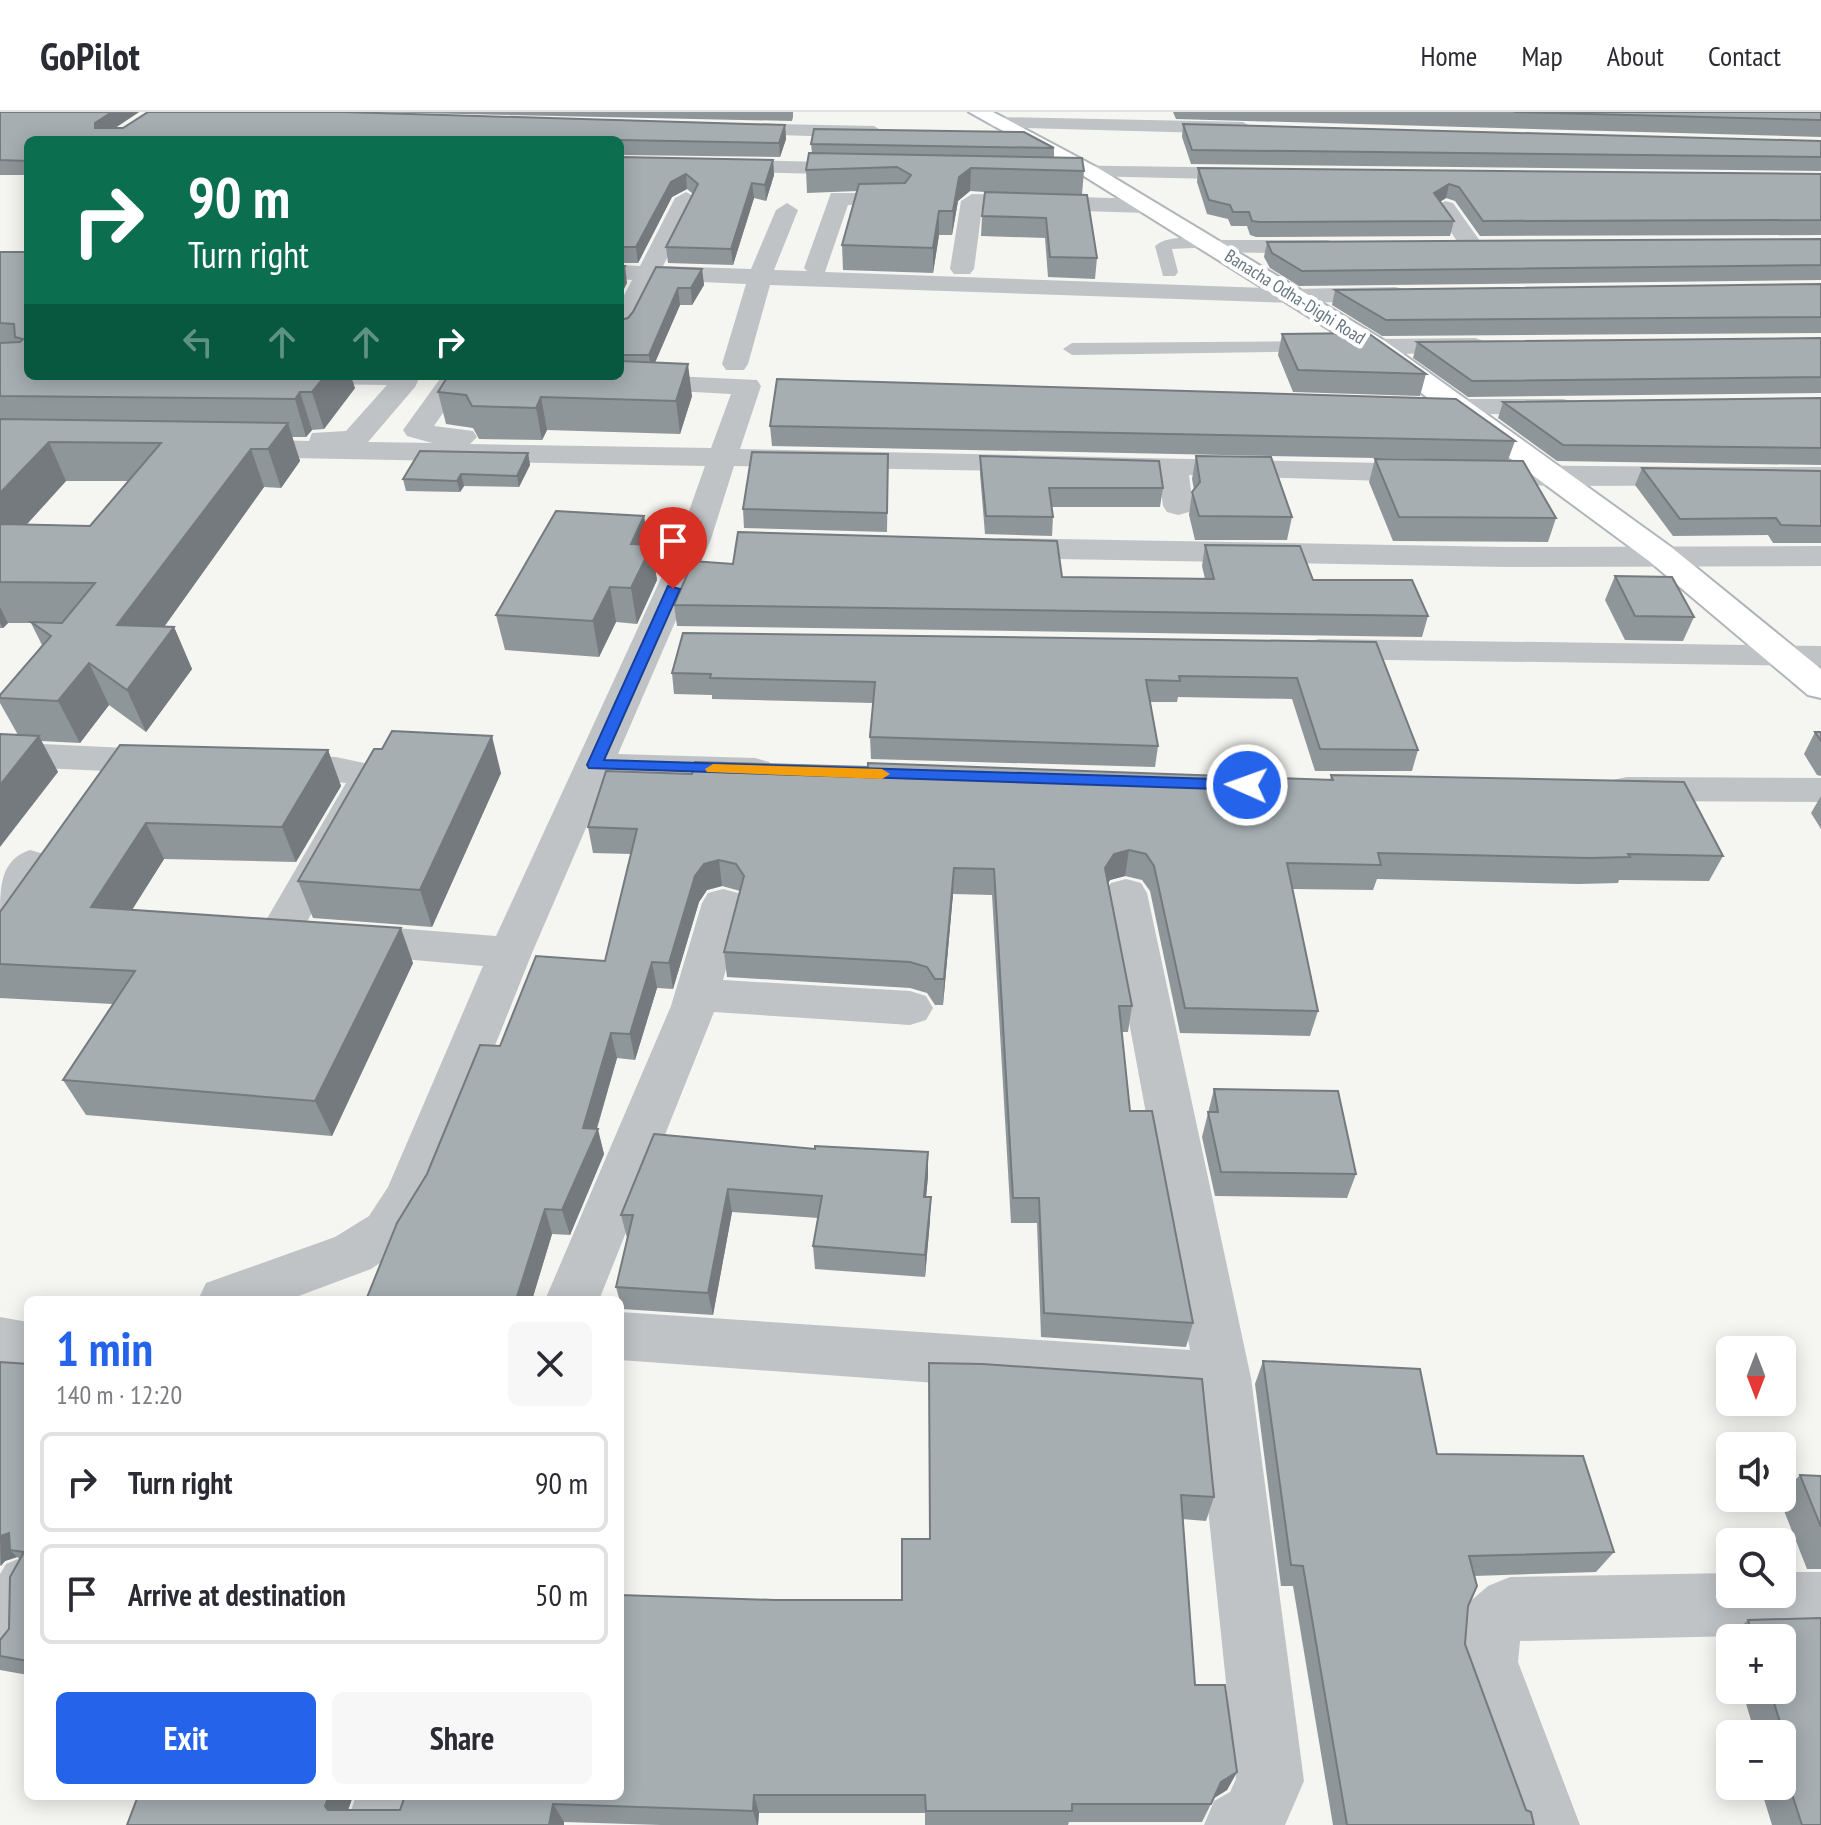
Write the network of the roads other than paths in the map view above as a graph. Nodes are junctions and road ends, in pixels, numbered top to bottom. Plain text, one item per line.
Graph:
1 (993, 126) edge
2 (1256, 128) edge
3 (712, 129) edge
4 (887, 132) edge
5 (624, 163) edge
6 (881, 169) edge
7 (1031, 171) edge
8 (1091, 172) junction
9 (1283, 174) edge
10 (686, 198) edge
11 (913, 200) edge
12 (1147, 206) junction
13 (1445, 208) edge
14 (787, 210) dead end
15 (1211, 245) junction
16 (1442, 246) edge
17 (1472, 246) junction
18 (1501, 246) edge
19 (1351, 247) edge
20 (816, 268) dead end
21 (962, 269) dead end
22 (624, 272) edge
23 (648, 272) junction
24 (1169, 272) dead end
25 (760, 276) junction
26 (1421, 294) edge
27 (1293, 296) junction
28 (624, 319) edge
29 (1503, 346) edge
30 (1376, 347) junction
31 (1072, 349) dead end
32 (735, 364) dead end
33 (403, 380) edge
34 (452, 380) edge
35 (606, 381) edge
36 (1397, 406) edge
37 (1585, 406) edge
38 (1460, 408) junction
39 (724, 449) junction
40 (1173, 467) junction
41 (1821, 476) edge
42 (1555, 477) junction
43 (1178, 506) dead end
44 (976, 547) edge
45 (1660, 554) junction
46 (1821, 556) edge
47 (1288, 649) edge
48 (1782, 656) junction
49 (1821, 656) edge
50 (1821, 687) edge
51 (0, 754) edge
52 (199, 763) edge
53 (244, 765) edge
54 (595, 765) junction
55 (786, 771) edge
56 (1598, 788) edge
57 (1821, 790) edge
58 (30, 864) edge
59 (1126, 893) dead end
60 (0, 903) edge
61 (723, 903) dead end
62 (237, 931) edge
63 (279, 934) junction
64 (510, 953) junction
65 (698, 995) junction
66 (910, 1008) dead end
67 (236, 1296) edge
68 (574, 1296) edge
69 (624, 1336) edge
70 (0, 1342) edge
71 (24, 1346) edge
72 (1223, 1378) junction
73 (24, 1593) edge
74 (1821, 1603) edge
75 (0, 1633) edge
76 (389, 1800) edge
77 (380, 1825) edge
78 (1238, 1825) edge
79 (1546, 1825) edge

1 - 2 street
1 - 8 street, Banacha Odha-Dighi Road
3 - 4 street
5 - 6 street
7 - 8 street
8 - 9 street
8 - 12 street, Banacha Odha-Dighi Road
10 - 23 street
11 - 20 street
12 - 15 street, Banacha Odha-Dighi Road
12 - 21 street
13 - 17 street
14 - 25 street
15 - 19 street
15 - 24 lane
15 - 27 street, Banacha Odha-Dighi Road
16 - 17 street
17 - 18 street
22 - 23 street
23 - 25 street
23 - 28 street
25 - 27 street
25 - 32 street
26 - 27 street
27 - 30 street, Banacha Odha-Dighi Road
29 - 30 street
30 - 31 lane
30 - 38 street, Banacha Odha-Dighi Road
33 - 39 street
34 - 39 street
35 - 39 street
36 - 38 street
37 - 38 street
38 - 42 street, Banacha Odha-Dighi Road
39 - 40 street
39 - 54 street
40 - 42 street
40 - 43 street
41 - 42 street
42 - 45 street, Banacha Odha-Dighi Road
44 - 45 street
45 - 46 street
45 - 48 street, Banacha Odha-Dighi Road
47 - 48 street
48 - 49 street
48 - 50 street, Banacha Odha-Dighi Road
51 - 52 street
53 - 63 street
54 - 55 street
54 - 64 street
56 - 57 street
58 - 60 street
59 - 72 street
61 - 65 street
62 - 63 street
63 - 64 street
64 - 67 street
65 - 66 street
65 - 68 street
69 - 72 street
70 - 71 street
72 - 78 street
73 - 75 street
74 - 79 street
76 - 77 street

